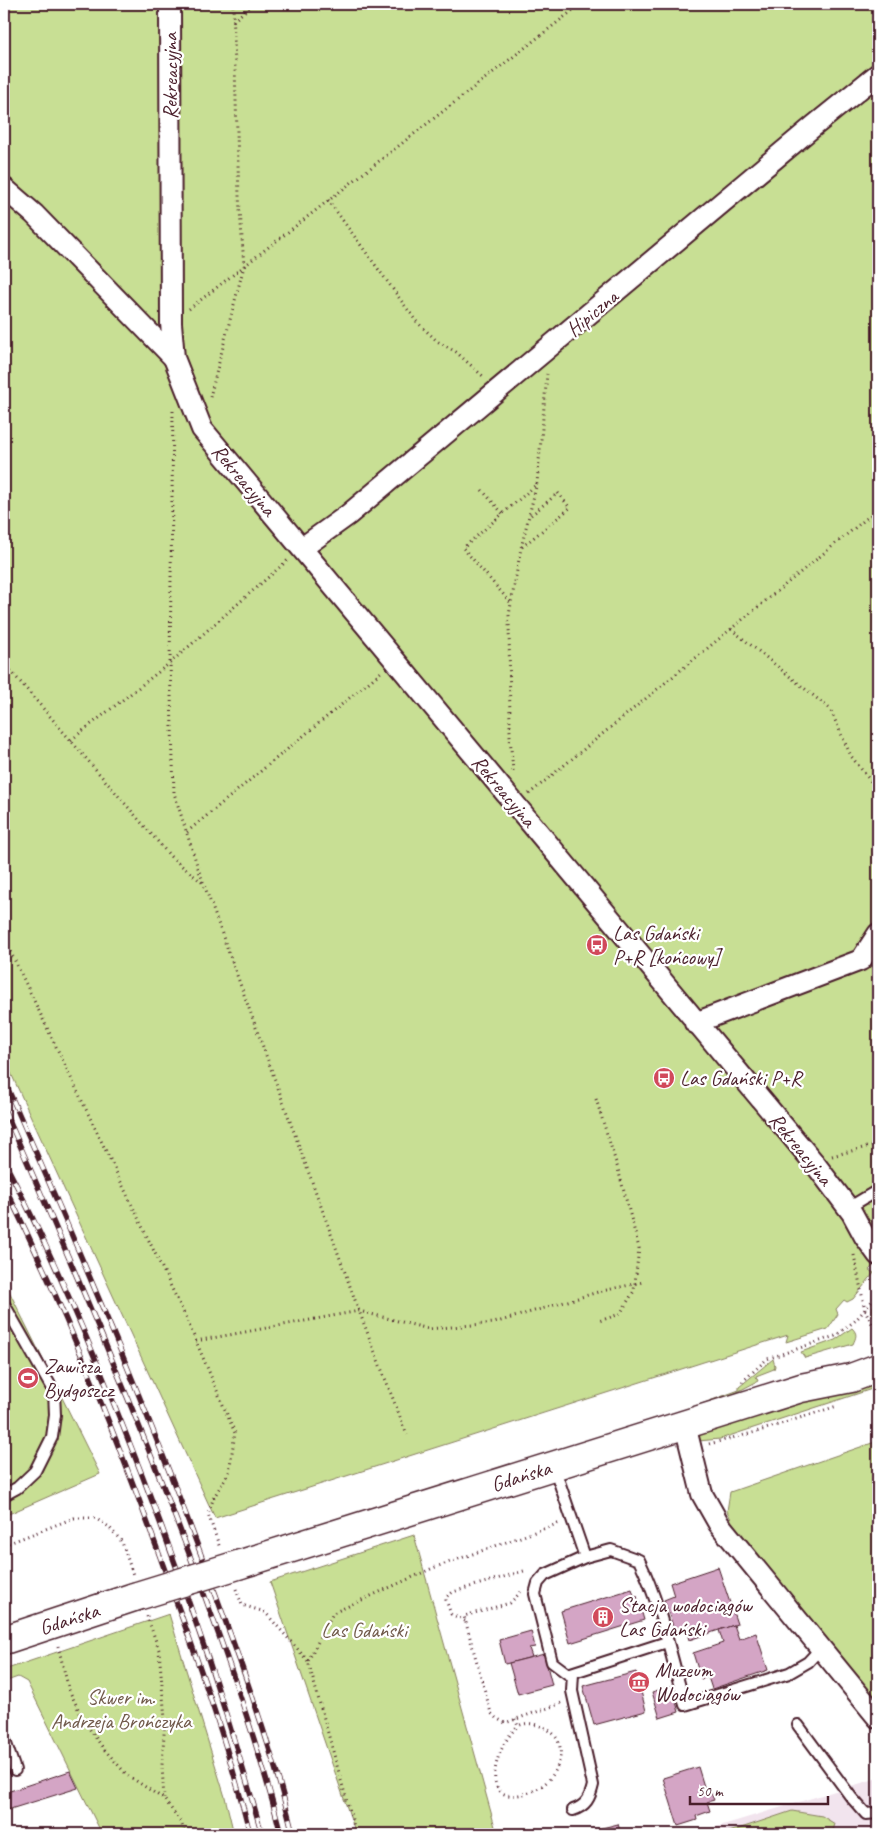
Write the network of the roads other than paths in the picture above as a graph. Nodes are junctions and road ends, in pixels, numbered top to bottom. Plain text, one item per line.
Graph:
1 (170, 4) edge
2 (878, 74) edge
3 (4, 188) edge
4 (174, 358) junction
5 (302, 548) junction
6 (878, 934) edge
7 (696, 1023) junction
8 (878, 1190) edge
9 (850, 1210) junction
10 (878, 1235) edge
11 (878, 1255) edge
12 (4, 1304) edge
13 (878, 1350) edge
14 (878, 1368) edge
15 (801, 1388) junction
16 (684, 1425) junction
17 (554, 1466) junction
18 (4, 1495) edge
19 (585, 1557) junction
20 (4, 1640) edge
21 (667, 1642) junction
22 (821, 1648) junction
23 (573, 1673) junction
24 (878, 1718) edge
25 (798, 1725) dead end
26 (4, 1738) edge
27 (15, 1770) dead end
28 (573, 1810) dead end
29 (878, 1813) edge

1 - 4 street, Rekreacyjna
2 - 5 street, Hipiczna
3 - 4 street, Rekreacyjna
4 - 5 street, Rekreacyjna
5 - 7 street, Rekreacyjna
6 - 7 street
7 - 9 street, Rekreacyjna
8 - 9 lane
9 - 10 street, Rekreacyjna
9 - 11 street, Rekreacyjna
12 - 18 lane
13 - 15 main road, Gdańska
14 - 15 main road, Gdańska
15 - 16 main road, Gdańska
16 - 17 main road, Gdańska
16 - 22 street
17 - 19 lane
17 - 20 main road, Gdańska, bridge
19 - 21 lane
19 - 23 lane
21 - 22 lane
21 - 23 lane
22 - 24 street
23 - 28 lane
25 - 29 lane
26 - 27 lane

